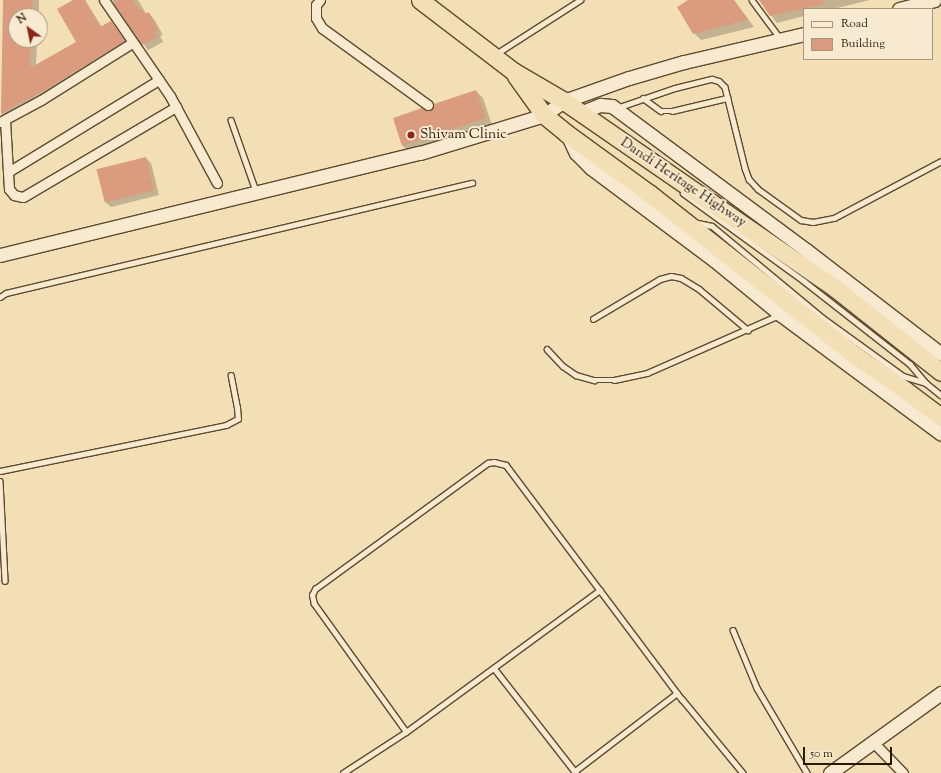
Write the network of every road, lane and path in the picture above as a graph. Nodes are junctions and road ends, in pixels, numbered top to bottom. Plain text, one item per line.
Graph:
1 (104, 0) edge
2 (320, 0) edge
3 (420, 0) edge
4 (580, 0) edge
5 (752, 0) edge
6 (934, 0) edge
7 (900, 7) edge
8 (803, 34) edge
9 (781, 40) junction
10 (132, 43) junction
11 (493, 56) junction
12 (513, 71) junction
13 (159, 80) junction
14 (643, 98) junction
15 (728, 98) junction
16 (564, 102) junction
17 (428, 105) dead end
18 (176, 107) junction
19 (615, 108) junction
20 (580, 113) junction
21 (544, 115) junction
22 (230, 120) dead end
23 (2, 121) edge
24 (566, 133) junction
25 (941, 161) edge
26 (8, 172) junction
27 (217, 183) dead end
28 (472, 183) dead end
29 (675, 188) dead end
30 (256, 193) junction
31 (685, 222) junction
32 (0, 255) edge
33 (0, 297) edge
34 (788, 311) junction
35 (593, 319) dead end
36 (748, 330) junction
37 (547, 349) dead end
38 (941, 354) edge
39 (941, 372) edge
40 (231, 376) dead end
41 (926, 383) junction
42 (941, 395) edge
43 (941, 417) edge
44 (941, 434) edge
45 (0, 471) edge
46 (0, 481) edge
47 (5, 581) dead end
48 (600, 590) junction
49 (733, 630) dead end
50 (494, 668) junction
51 (677, 693) junction
52 (941, 693) edge
53 (406, 732) junction
54 (873, 742) junction
55 (575, 772) edge
56 (343, 773) edge
57 (743, 773) edge
58 (807, 773) edge
59 (830, 773) edge
60 (903, 773) edge

1 - 10 street
2 - 17 street
3 - 11 highway, Dandi Heritage Highway
4 - 11 lane
5 - 9 lane
6 - 7 street
8 - 9 street
9 - 16 street
10 - 13 street
10 - 23 street
11 - 12 highway, Dandi Heritage Highway
12 - 16 highway, Dandi Heritage Highway
12 - 21 highway
13 - 18 street
13 - 26 street
14 - 15 lane
14 - 15 lane
14 - 19 lane
15 - 25 lane
16 - 20 highway, Dandi Heritage Highway
16 - 21 street
18 - 26 street
18 - 27 street
19 - 20 street
19 - 38 street
20 - 39 highway, Dandi Heritage Highway
21 - 24 highway
21 - 30 street
22 - 30 lane
23 - 26 street
24 - 31 highway
24 - 34 street
28 - 33 lane
29 - 41 lane
30 - 32 street
31 - 34 highway
31 - 41 lane
34 - 36 lane
34 - 43 highway
34 - 44 street
35 - 36 lane
36 - 37 lane
40 - 45 lane
41 - 42 lane
46 - 47 lane
48 - 50 lane
48 - 51 lane
48 - 53 lane
49 - 58 lane
50 - 53 lane
50 - 55 lane
51 - 55 lane
51 - 57 lane
52 - 54 street
53 - 56 lane
54 - 59 street
54 - 60 street

